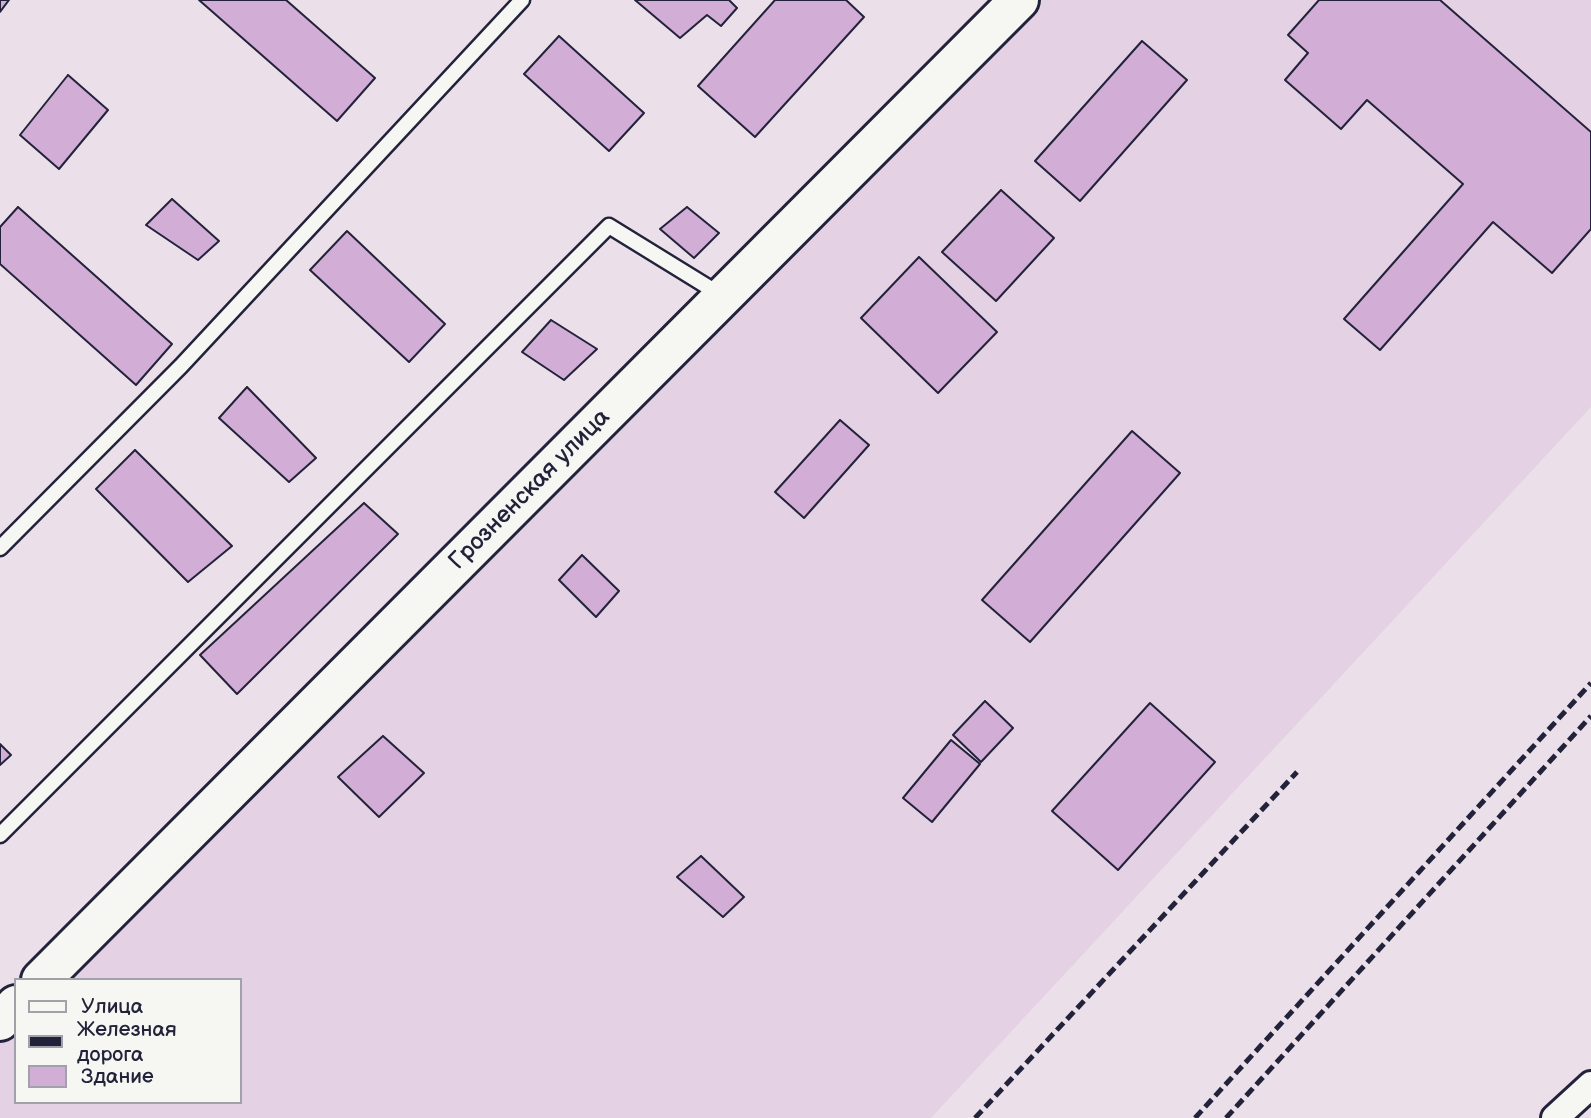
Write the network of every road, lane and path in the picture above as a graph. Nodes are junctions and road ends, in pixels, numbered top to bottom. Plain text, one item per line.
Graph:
1 (522, 0) edge
2 (1019, 0) edge
3 (723, 297) junction
4 (0, 548) edge
5 (0, 835) edge
6 (43, 978) edge
7 (14, 1007) edge
8 (0, 1021) edge
9 (1591, 1085) edge
10 (1555, 1118) edge

1 - 4 lane
2 - 3 main road, Грозненская улица
3 - 5 lane
3 - 6 main road, Грозненская улица
7 - 8 main road
9 - 10 street

